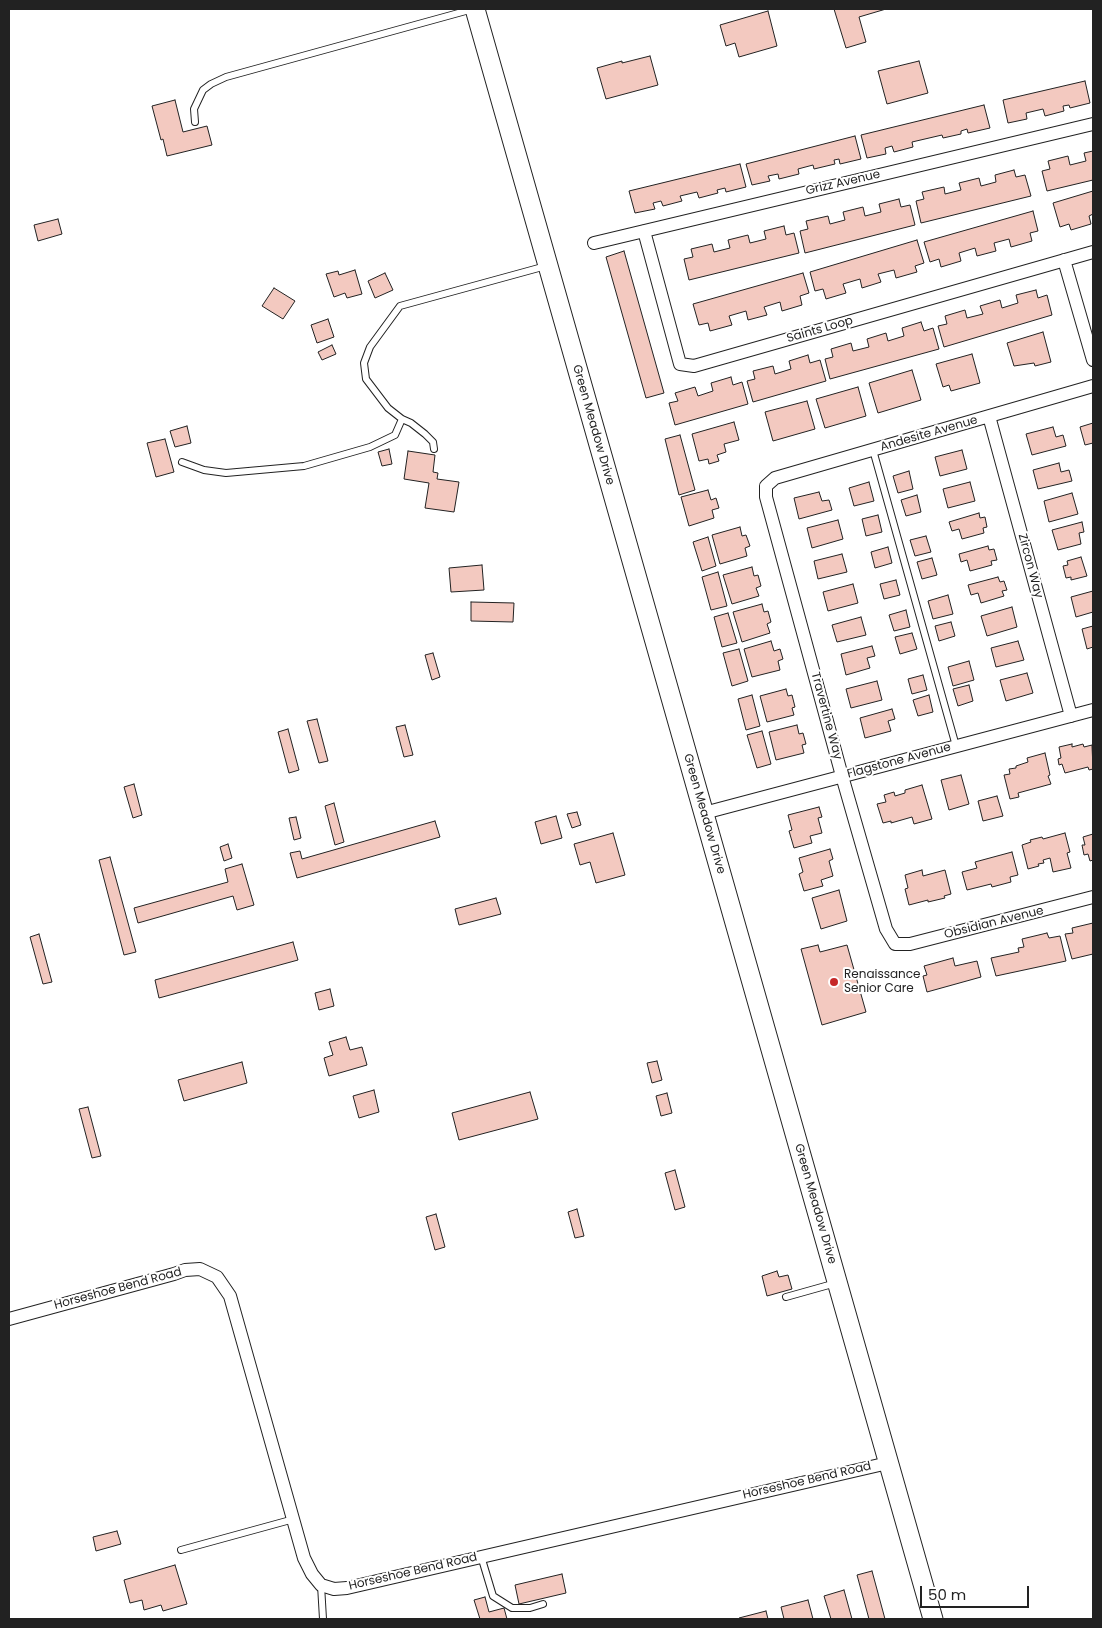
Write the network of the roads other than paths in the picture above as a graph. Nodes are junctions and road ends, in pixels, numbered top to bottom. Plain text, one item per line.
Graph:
1 (475, 9) edge
2 (195, 122) dead end
3 (1093, 124) edge
4 (644, 231) junction
5 (594, 243) dead end
6 (1093, 252) edge
7 (1064, 260) junction
8 (547, 266) junction
9 (1093, 360) edge
10 (1093, 386) edge
11 (989, 416) junction
12 (402, 419) junction
13 (434, 449) dead end
14 (873, 450) junction
15 (182, 462) dead end
16 (766, 486) joint
17 (1093, 710) edge
18 (1071, 716) junction
19 (956, 746) junction
20 (842, 776) junction
21 (704, 813) junction
22 (1093, 897) edge
23 (895, 944) joint
24 (837, 1283) junction
25 (786, 1297) dead end
26 (9, 1319) edge
27 (888, 1463) junction
28 (294, 1519) junction
29 (181, 1550) dead end
30 (481, 1556) junction
31 (321, 1585) junction
32 (543, 1604) dead end
33 (323, 1619) edge
34 (934, 1619) edge

1 - 2 lane
1 - 8 main road, Green Meadow Drive
3 - 4 street, Grizz Avenue
4 - 5 street, Grizz Avenue
4 - 7 street, Saints Loop
6 - 7 street, Saints Loop
7 - 9 street
8 - 12 lane
8 - 21 main road, Green Meadow Drive
10 - 11 street, Andesite Avenue
11 - 14 street, Andesite Avenue
11 - 18 street, Zircon Way
12 - 13 lane
12 - 15 lane
14 - 16 street, Andesite Avenue
14 - 19 lane
16 - 20 street, Travertine Way
17 - 18 street, Flagstone Avenue
18 - 19 street, Flagstone Avenue
19 - 20 street, Flagstone Avenue
20 - 21 street, Flagstone Avenue
20 - 23 street, Travertine Way
21 - 24 main road, Green Meadow Drive
22 - 23 street, Obsidian Avenue
24 - 25 lane
24 - 27 main road, Green Meadow Drive
26 - 28 street, Horseshoe Bend Road
27 - 30 street, Horseshoe Bend Road
27 - 34 main road, Green Meadow Drive
28 - 29 lane
28 - 31 street, Horseshoe Bend Road
30 - 31 street, Horseshoe Bend Road
30 - 32 lane
31 - 33 lane

